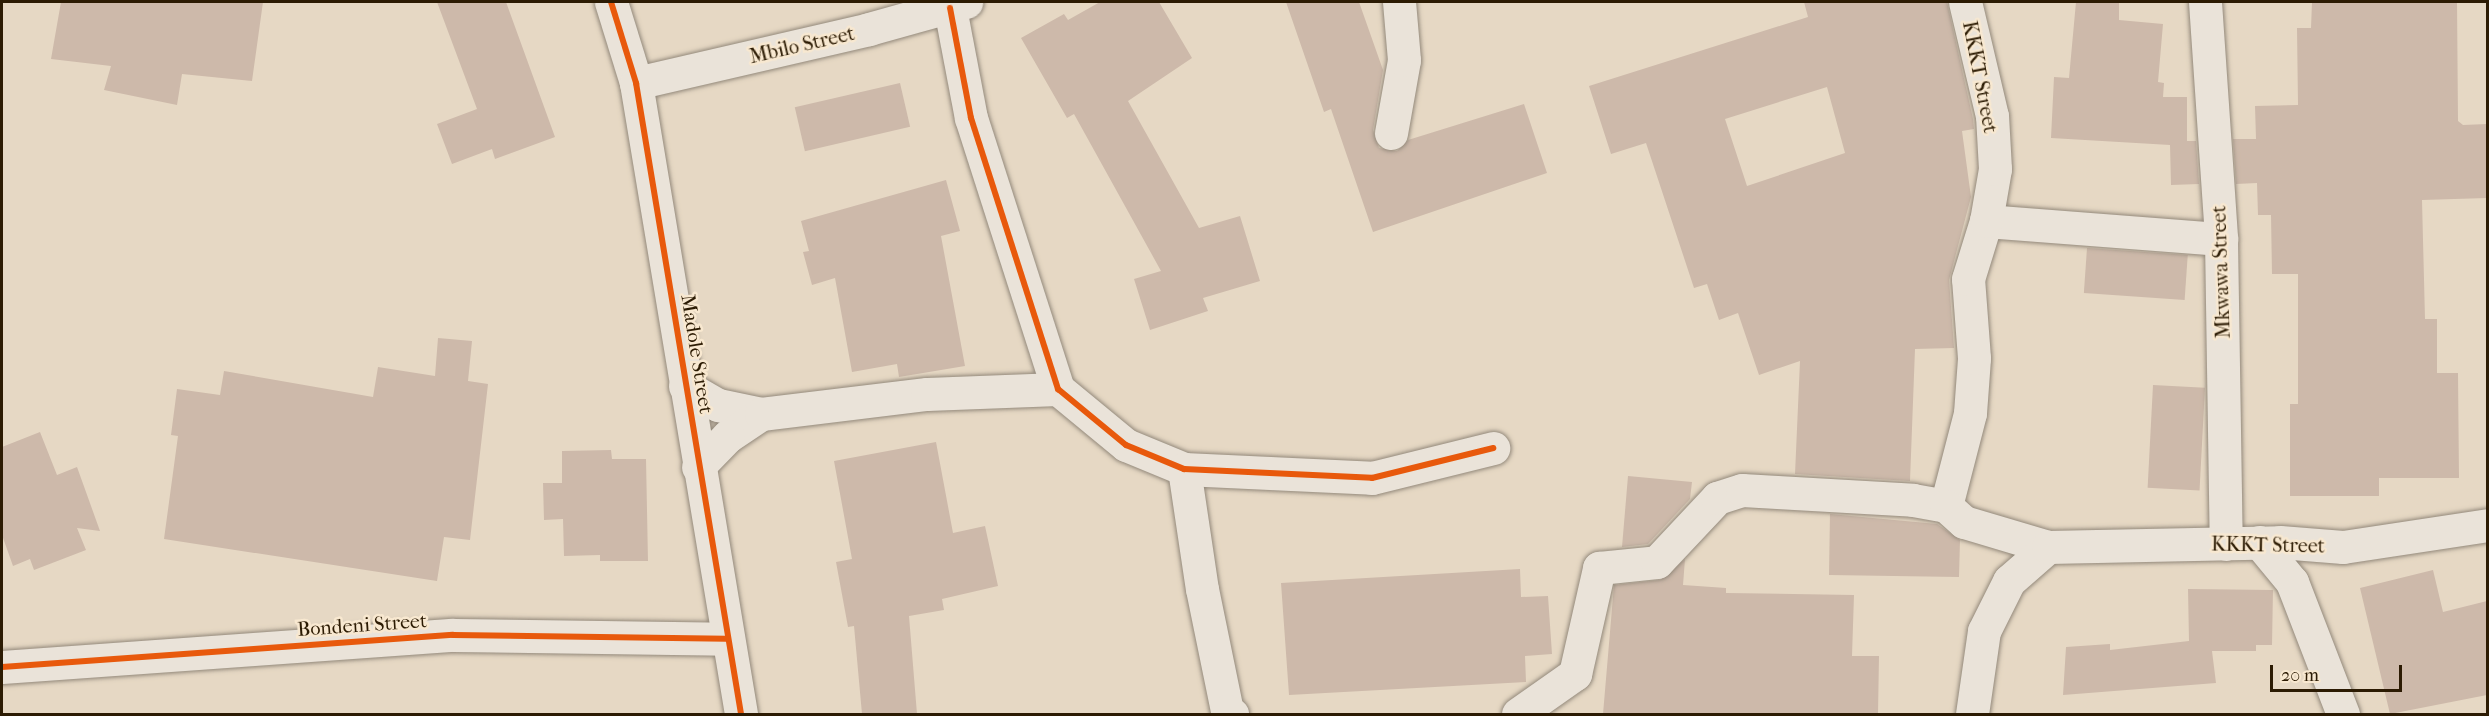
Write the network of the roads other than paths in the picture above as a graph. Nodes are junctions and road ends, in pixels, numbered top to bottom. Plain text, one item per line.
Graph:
1 (611, 2) edge
2 (1399, 2) edge
3 (1965, 2) edge
4 (2205, 2) edge
5 (958, 5) edge
6 (636, 83) junction
7 (1391, 133) dead end
8 (1986, 221) junction
9 (2222, 239) junction
10 (685, 386) junction
11 (1058, 389) junction
12 (761, 414) junction
13 (1493, 448) dead end
14 (698, 467) junction
15 (1184, 469) junction
16 (1946, 506) junction
17 (2487, 525) edge
18 (2259, 542) junction
19 (2226, 544) junction
20 (2048, 547) junction
21 (726, 639) junction
22 (2, 667) edge
23 (741, 714) edge
24 (1232, 714) edge
25 (1518, 714) edge
26 (1972, 714) edge
27 (2343, 714) edge

1 - 6 street, Madole Street
2 - 7 street
3 - 8 street, KKKT Street
4 - 9 street, Mkwawa Street
5 - 6 street, Mbilo Street
5 - 11 street
6 - 10 street, Madole Street
8 - 9 street
8 - 16 street, KKKT Street
9 - 19 street, Mkwawa Street
10 - 12 street
10 - 14 street, Madole Street
11 - 12 street
11 - 15 street
12 - 14 street
13 - 15 street
14 - 21 street, Madole Street
15 - 24 street
16 - 20 street, KKKT Street
16 - 25 street, KKKT Street
17 - 18 street, KKKT Street
18 - 19 street, KKKT Street
18 - 27 street
19 - 20 street, KKKT Street
20 - 26 street
21 - 22 street, Bondeni Street
21 - 23 street, Madole Street

